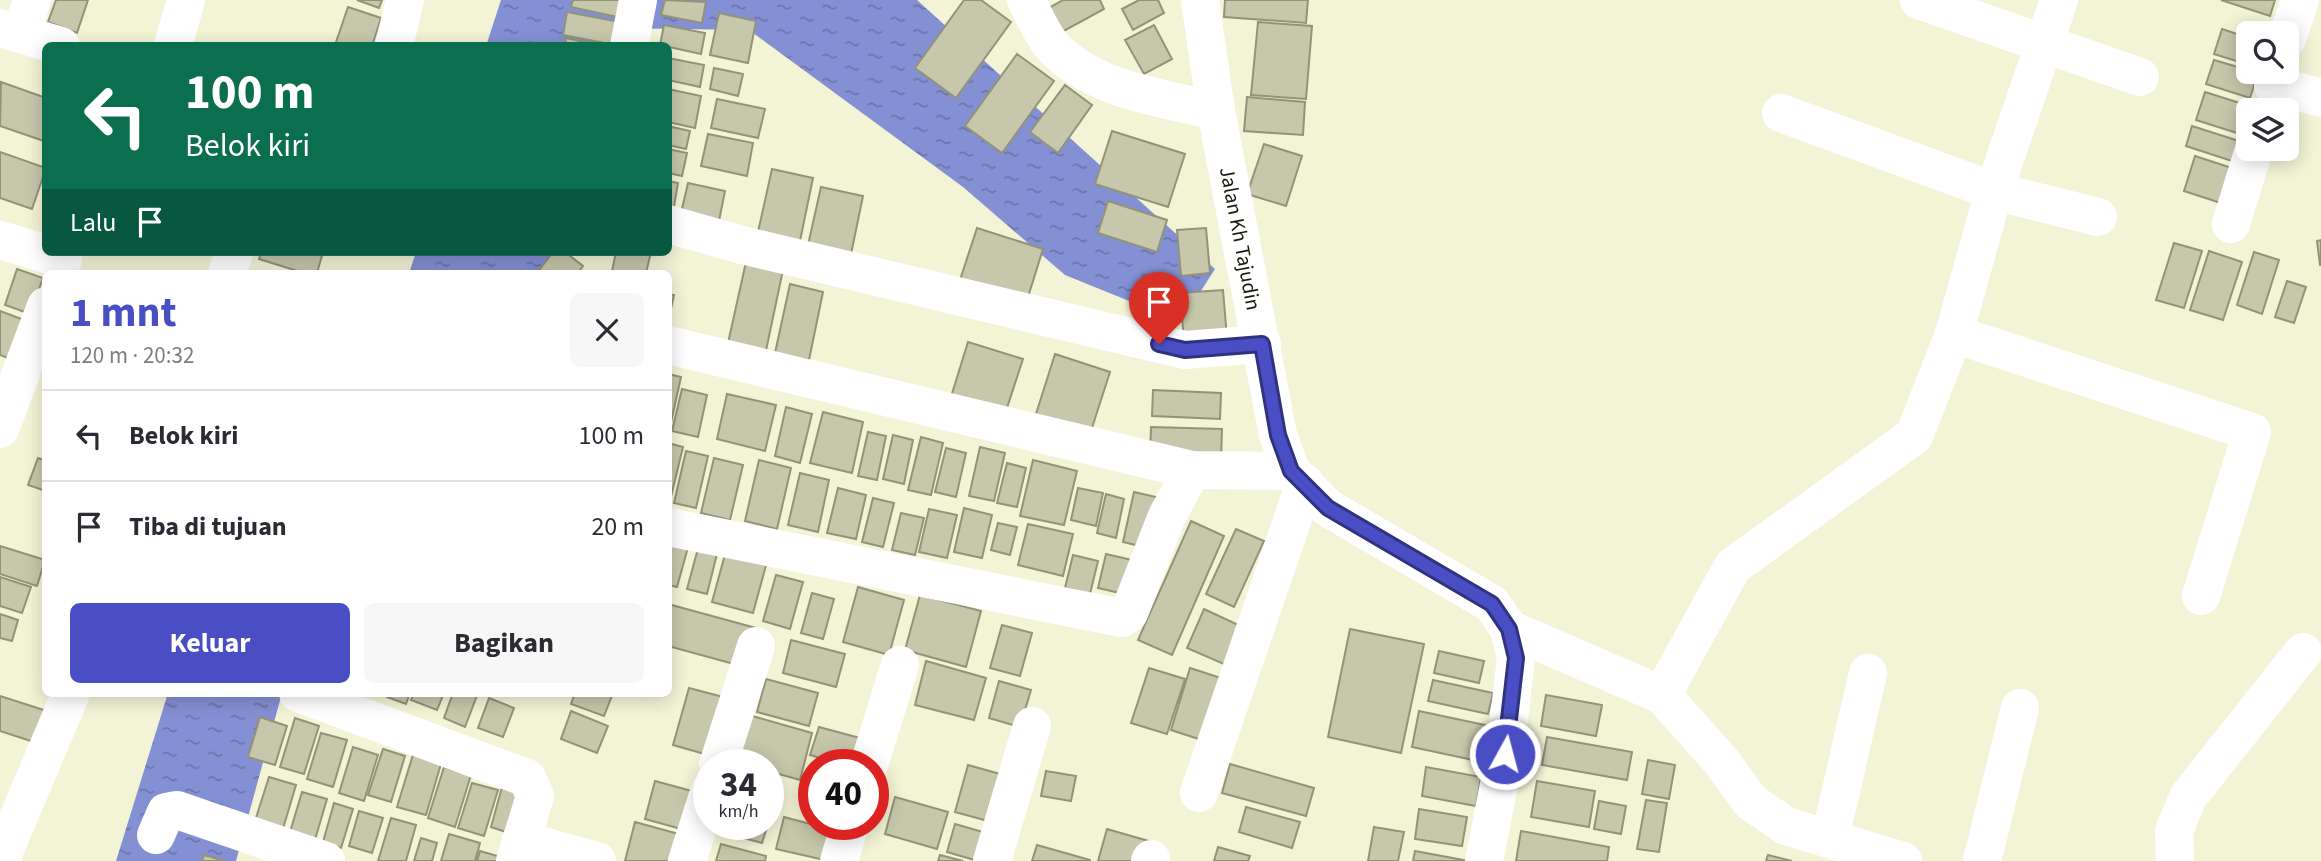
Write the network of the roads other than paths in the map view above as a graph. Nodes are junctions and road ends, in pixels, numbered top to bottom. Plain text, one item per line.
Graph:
1 (186, 0) edge
2 (405, 0) edge
3 (638, 0) edge
4 (1026, 0) edge
5 (1200, 0) edge
6 (1919, 0) edge
7 (2059, 0) edge
8 (2300, 0) edge
9 (18, 20) edge
10 (2293, 21) edge
11 (54, 42) edge
12 (174, 42) edge
13 (395, 42) edge
14 (630, 42) edge
15 (2043, 44) junction
16 (2140, 77) dead end
17 (2272, 89) edge
18 (2321, 98) edge
19 (1216, 111) junction
20 (1781, 113) dead end
21 (2250, 161) edge
22 (1994, 191) junction
23 (2098, 217) dead end
24 (2231, 224) dead end
25 (672, 225) edge
26 (0, 240) edge
27 (42, 254) edge
28 (42, 317) edge
29 (1955, 334) junction
30 (1262, 344) junction
31 (672, 346) edge
32 (0, 429) edge
33 (1192, 470) junction
34 (1298, 477) junction
35 (672, 528) edge
36 (2201, 596) dead end
37 (1509, 629) junction
38 (756, 646) dead end
39 (2303, 652) dead end
40 (900, 666) dead end
41 (1868, 673) dead end
42 (1662, 695) junction
43 (69, 697) edge
44 (309, 697) edge
45 (2020, 708) dead end
46 (1032, 726) dead end
47 (723, 749) edge
48 (874, 749) edge
49 (1199, 793) dead end
50 (175, 820) dead end
51 (1830, 838) junction
52 (694, 840) edge
53 (845, 840) edge
54 (518, 850) edge
55 (0, 861) edge
56 (326, 861) edge
57 (597, 861) edge
58 (687, 861) edge
59 (839, 861) edge
60 (992, 861) edge
61 (1484, 861) edge
62 (1903, 861) edge
63 (1982, 861) edge
64 (2175, 861) edge
65 (2181, 861) edge
66 (2205, 861) edge

1 - 12 street
2 - 13 street
3 - 14 street
4 - 19 street
5 - 19 street, Jalan Kh Tajudin
6 - 15 street
7 - 15 street
8 - 10 street
9 - 11 street
15 - 16 street
15 - 22 street
17 - 18 street
19 - 30 street, Jalan Kh Tajudin
20 - 22 street
21 - 24 street
22 - 23 street
22 - 29 street
25 - 30 street
26 - 27 street
28 - 32 street
29 - 36 street
29 - 42 street
30 - 34 street, Jalan Kh Tajudin
31 - 33 street
33 - 34 street
33 - 35 street
34 - 37 street, Jalan Kh Tajudin
34 - 49 street
37 - 42 street
37 - 61 street, Jalan Kh Tajudin
38 - 47 street
39 - 64 street
40 - 48 street
41 - 51 street
42 - 51 street
43 - 55 street
44 - 54 street
45 - 63 street
46 - 60 street
50 - 56 street
51 - 62 street
52 - 58 street
53 - 59 street
54 - 57 street
65 - 66 street

